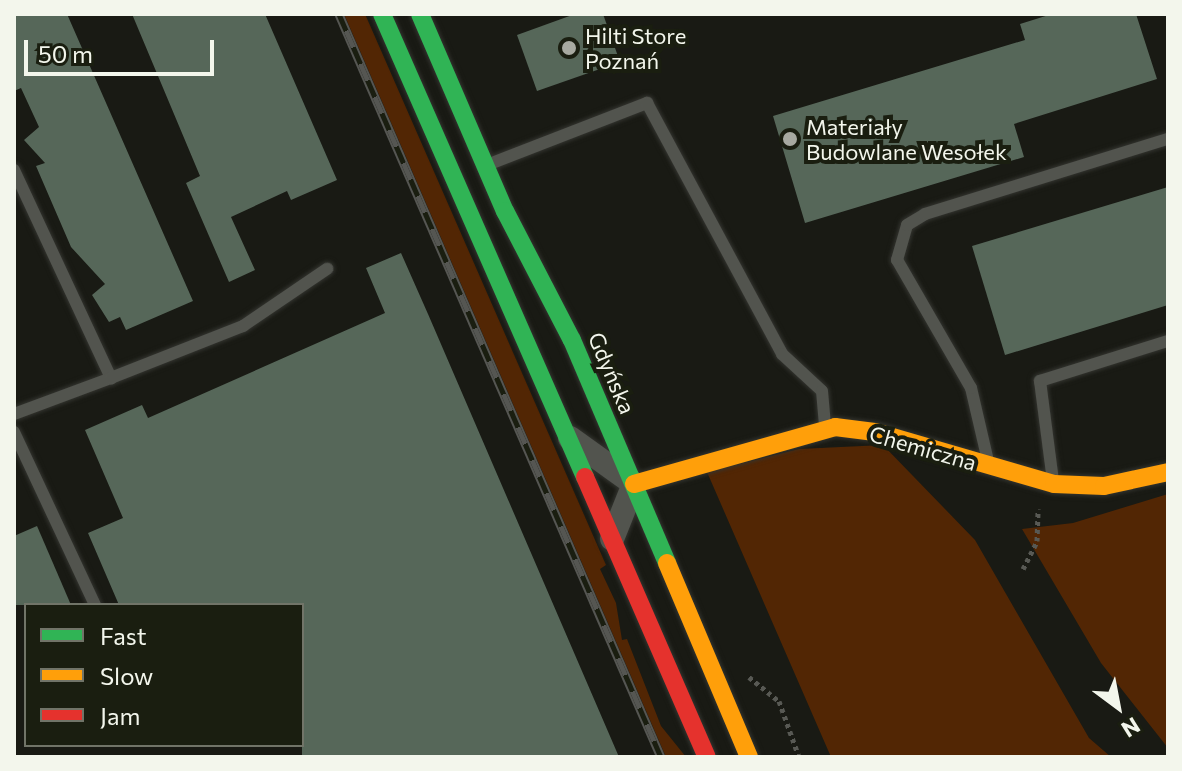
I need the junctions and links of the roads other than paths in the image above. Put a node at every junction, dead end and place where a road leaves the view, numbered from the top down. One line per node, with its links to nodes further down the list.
1 (382, 14): 12 (main road)
2 (420, 14): 4 (main road, Gdyńska)
3 (1168, 139): 13 (lane)
4 (485, 166): 10 (lane); 16 (main road, Gdyńska)
5 (14, 170): 8 (lane)
6 (327, 269): 8 (lane)
7 (1168, 341): 15 (lane)
8 (111, 378): 9 (lane)
9 (14, 414)
10 (825, 428): 13 (main road, Chemiczna); 16 (main road, Chemiczna)
11 (14, 432): 18 (lane)
12 (563, 433): 16 (street); 17 (main road)
13 (989, 468): 15 (main road, Chemiczna)
14 (1168, 472): 15 (main road, Chemiczna)
15 (1046, 483)
16 (634, 484): 17 (street); 20 (main road, Gdyńska)
17 (612, 539): 19 (main road)
18 (94, 603)
19 (707, 757)
20 (749, 757)

